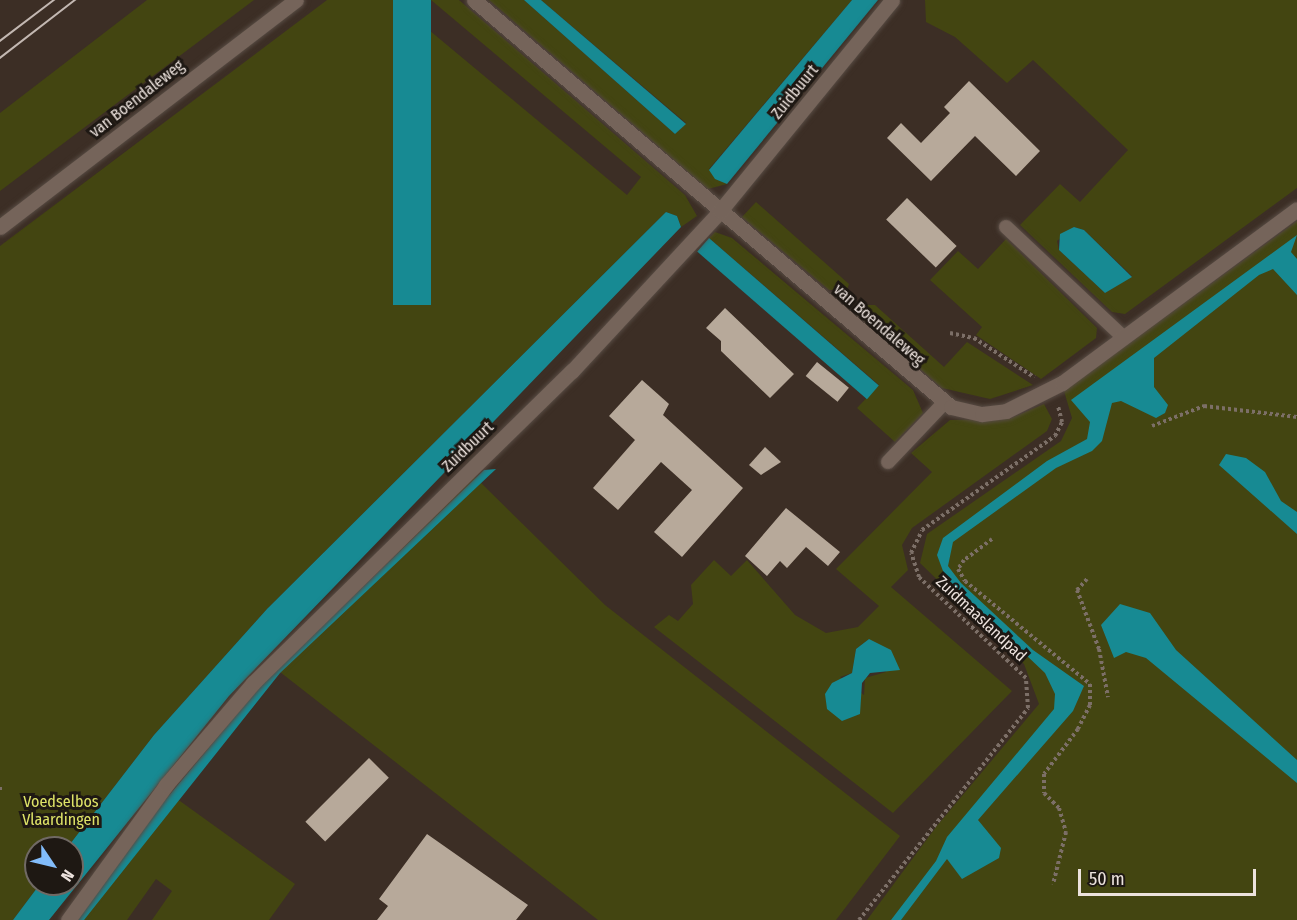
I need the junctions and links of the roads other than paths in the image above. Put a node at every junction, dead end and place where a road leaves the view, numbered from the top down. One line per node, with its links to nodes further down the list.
1 (296, 0): 6 (street, van Boendaleweg)
2 (474, 0): 5 (street, van Boendaleweg)
3 (892, 0): 5 (street, Zuidbuurt)
4 (1297, 209): 8 (street, van Boendaleweg)
5 (720, 211): 9 (street, van Boendaleweg); 11 (street, Zuidbuurt)
6 (0, 227)
7 (1006, 227): 8 (lane)
8 (1123, 337): 9 (street, van Boendaleweg)
9 (945, 402): 10 (lane)
10 (888, 462)
11 (68, 920)

